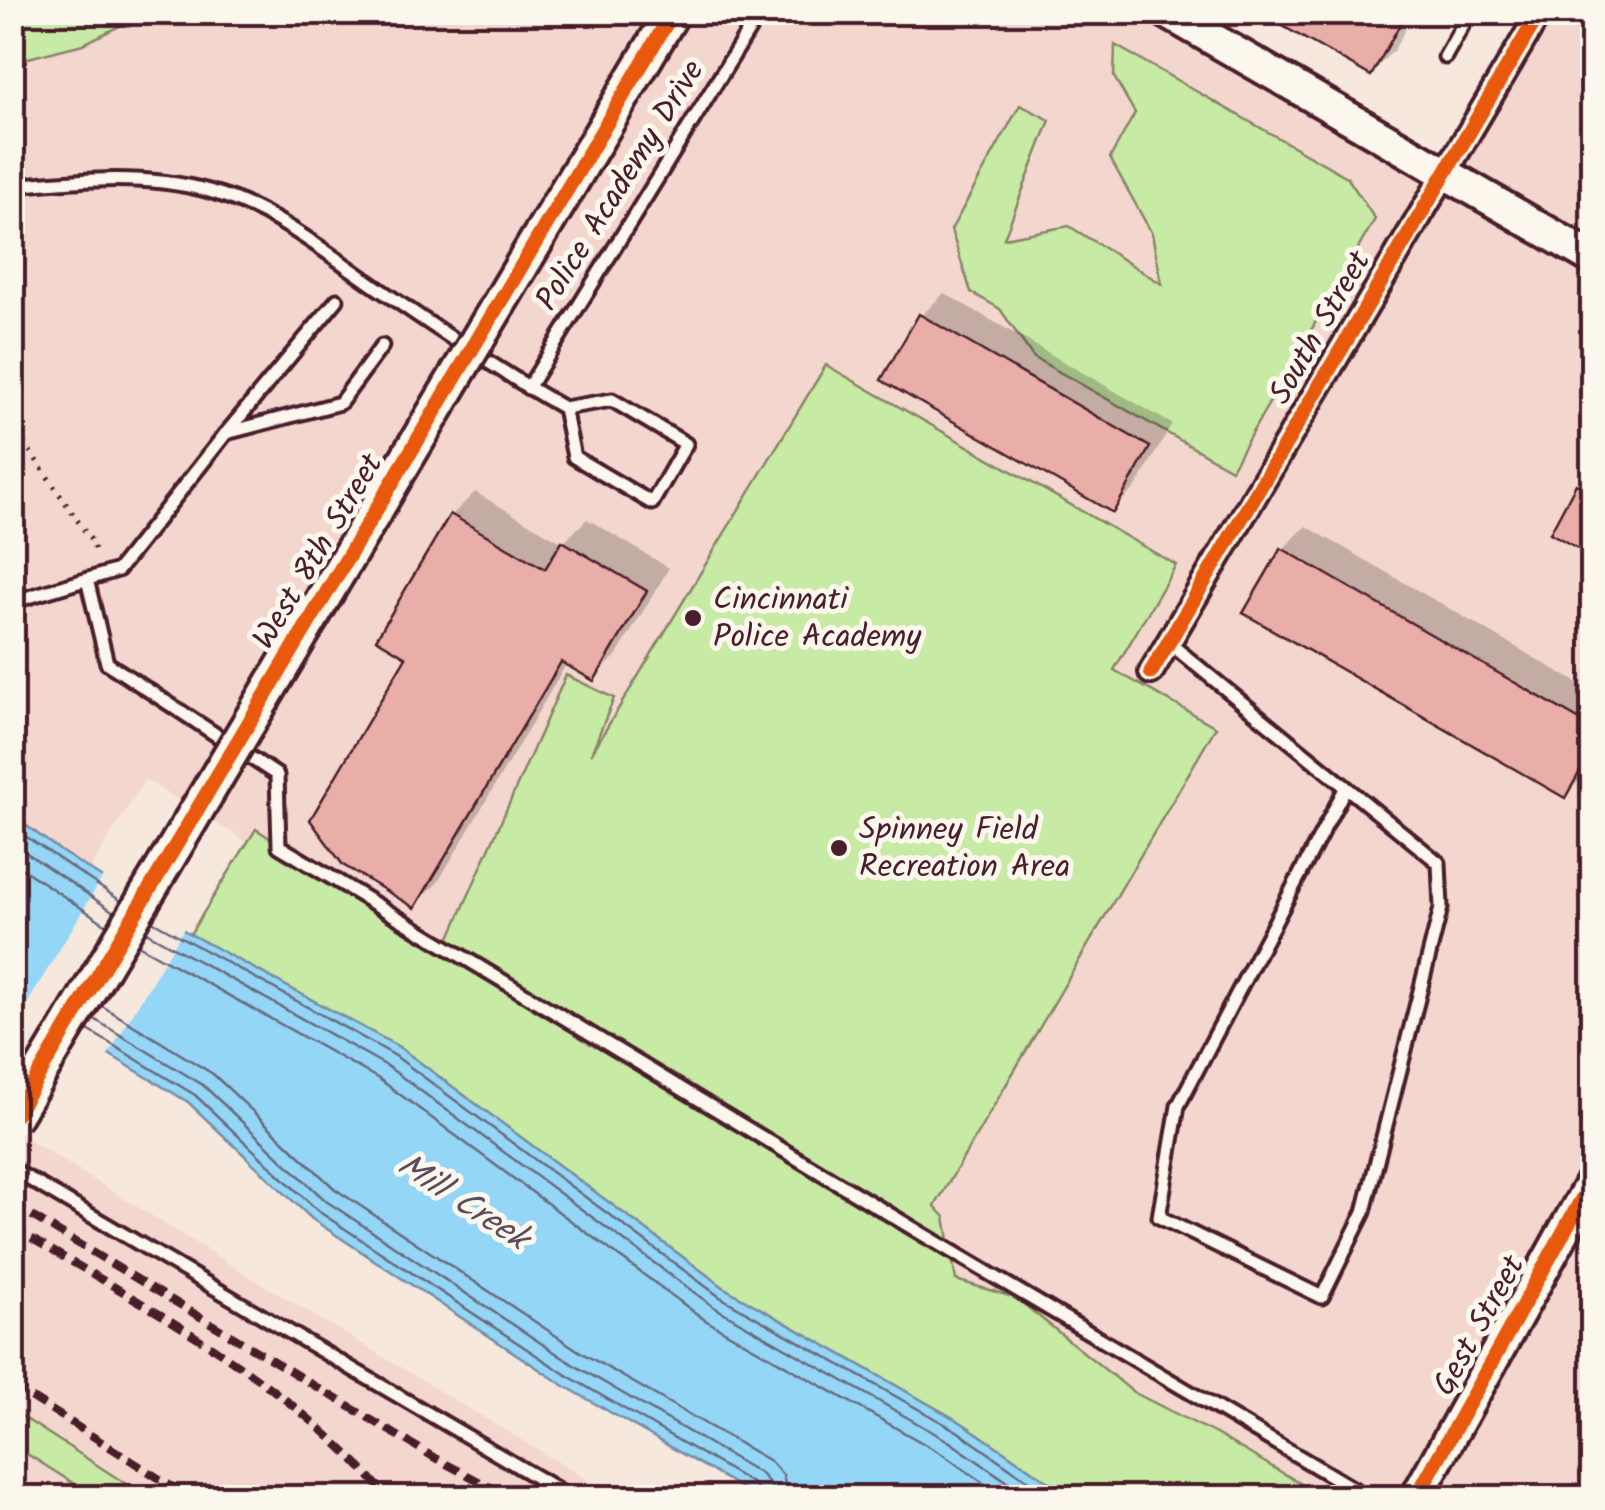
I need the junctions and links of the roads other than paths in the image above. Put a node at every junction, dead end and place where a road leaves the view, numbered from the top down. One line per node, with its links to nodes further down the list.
1 (673, 12): 20 (main road, West 8th Street, bridge)
2 (760, 12): 12 (lane, Police Academy Drive)
3 (1166, 12): 7 (street)
4 (1470, 12): 6 (lane)
5 (1540, 12): 7 (street, South Street)
6 (1444, 57)
7 (1445, 172): 9 (street); 17 (street, South Street)
8 (12, 186): 12 (lane)
9 (1592, 258)
10 (336, 300): 14 (lane)
11 (382, 346): 14 (lane)
12 (528, 388): 13 (lane)
13 (564, 408): 13 (lane)
14 (226, 433): 15 (lane)
15 (87, 578): 16 (lane); 24 (lane)
16 (12, 602)
17 (1168, 642): 18 (street, South Street); 19 (lane)
18 (1151, 672)
19 (1346, 787): 19 (lane)
20 (12, 1120)
21 (12, 1169): 23 (lane)
22 (1590, 1192): 25 (street, Gest Street)
23 (572, 1498)
24 (1369, 1498)
25 (1416, 1498)

